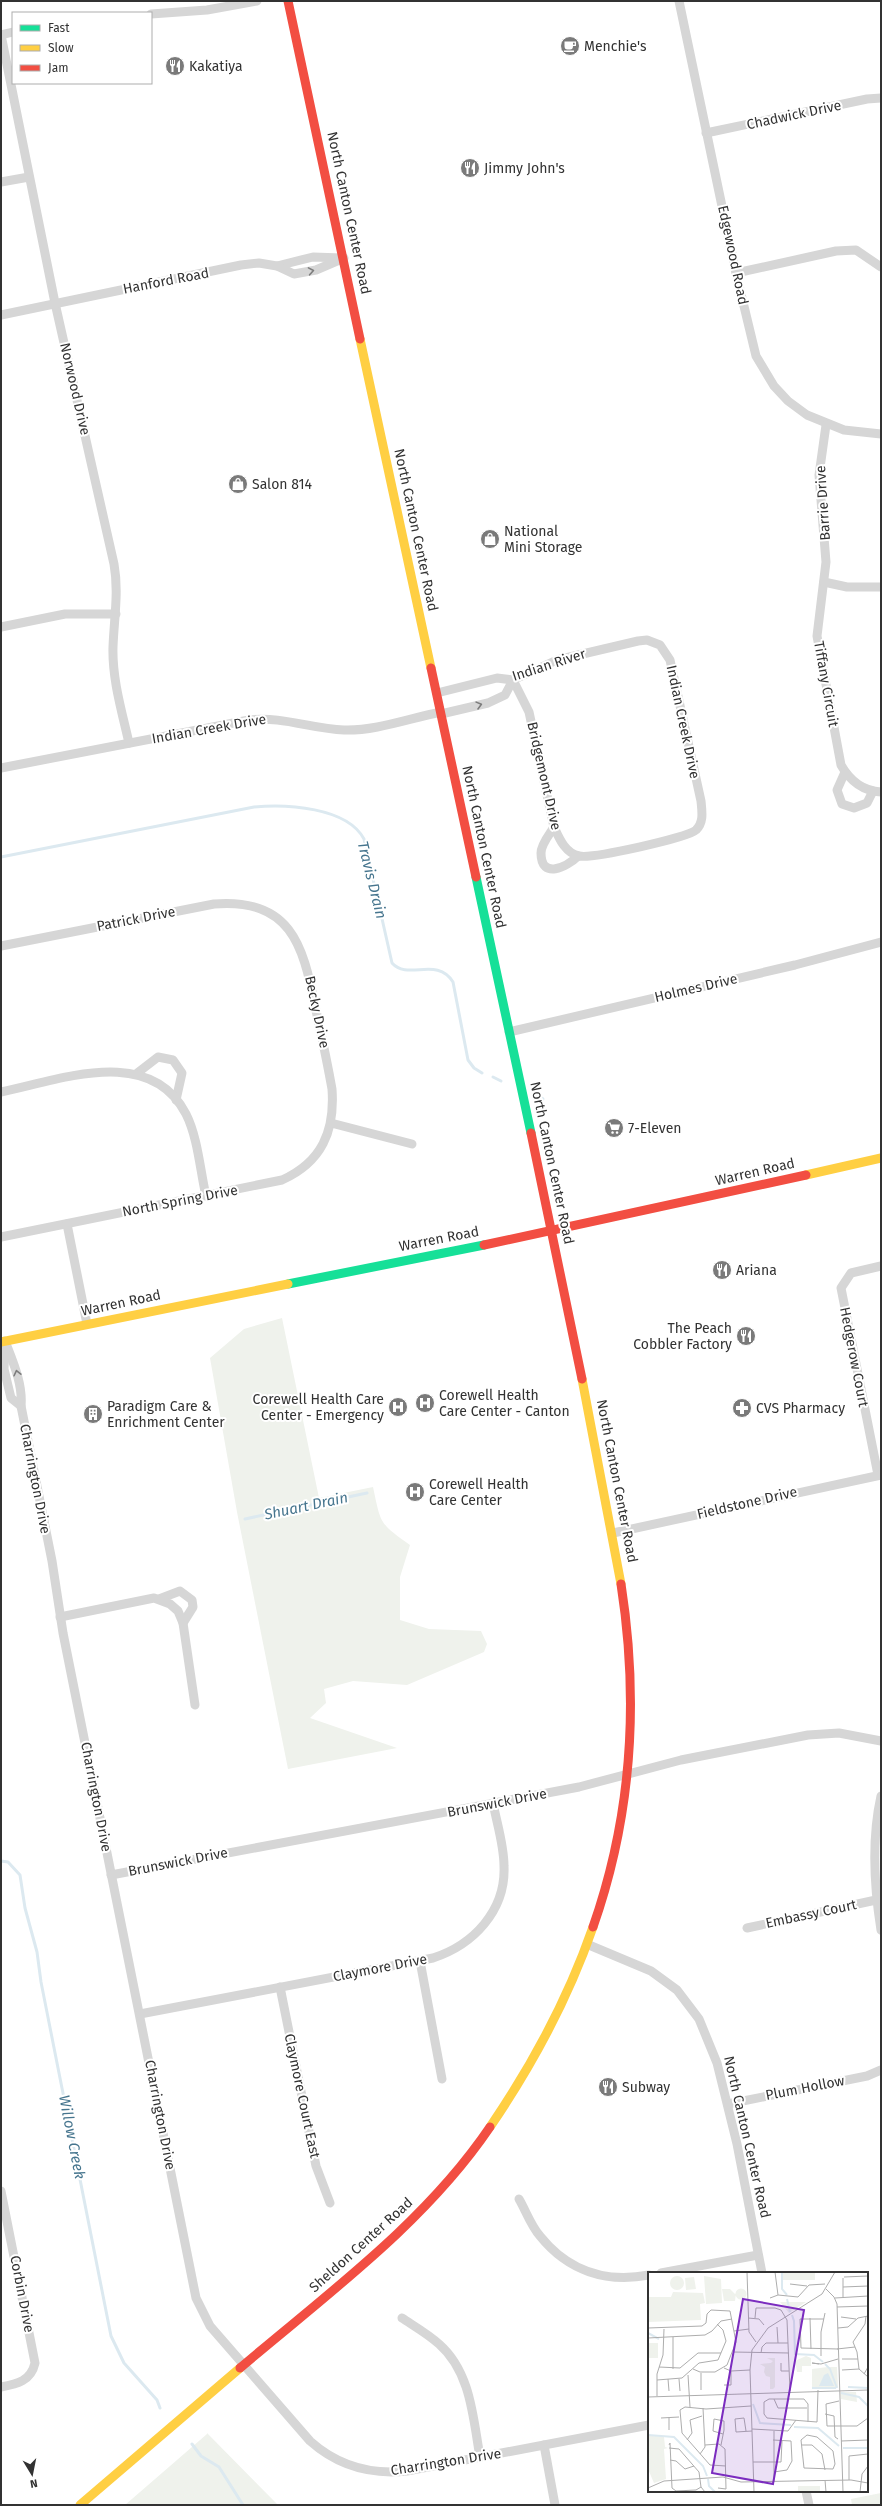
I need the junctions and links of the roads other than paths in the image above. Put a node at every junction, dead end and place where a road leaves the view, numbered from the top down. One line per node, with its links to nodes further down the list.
1 (257, 1): 4 (street)
2 (288, 1): 11 (main road, North Canton Center Road)
3 (679, 1): 8 (street, Edgewood Road)
4 (152, 14)
5 (12, 32): 6 (street)
6 (1, 35): 9 (street, Norwood Drive)
7 (881, 98): 8 (street, Chadwick Drive)
8 (706, 133): 14 (street, Edgewood Road)
9 (29, 176): 10 (street); 15 (street, Norwood Drive)
10 (1, 182)
11 (344, 258): 12 (street, Hanford Road); 12 (street, Hanford Road, one-way to 11); 25 (main road, North Canton Center Road)
12 (277, 266): 15 (street, Hanford Road)
13 (881, 267): 14 (street)
14 (736, 273): 17 (street, Edgewood Road)
15 (55, 303): 16 (street, Hanford Road); 21 (street, Norwood Drive)
16 (1, 315)
17 (826, 425): 18 (street, Edgewood Road); 19 (street, Barrie Drive)
18 (881, 434)
19 (824, 582): 20 (street); 29 (street, Tiffany Circuit)
20 (881, 587)
21 (116, 614): 22 (street); 27 (street, Norwood Drive)
22 (1, 627)
23 (638, 641): 24 (street, Indian River); 32 (street, Indian Creek Drive)
24 (513, 680): 25 (street, Indian River); 26 (street, Indian Creek Drive, one-way to 24); 31 (street, Bridgemont Drive)
25 (437, 693): 26 (main road, North Canton Center Road)
26 (441, 713): 27 (street, Indian Creek Drive); 36 (main road, North Canton Center Road)
27 (129, 743): 28 (street, Indian Creek Drive)
28 (1, 768)
29 (844, 772): 30 (street); 30 (street)
30 (877, 792)
31 (554, 827): 32 (street, Bridgemont Drive); 32 (street)
32 (578, 856)
33 (270, 914): 35 (street, Patrick Drive); 40 (street, Becky Drive)
34 (881, 942): 36 (street, Holmes Drive)
35 (1, 946)
36 (509, 1032): 45 (main road, North Canton Center Road)
37 (136, 1074): 38 (street); 39 (street); 39 (street)
38 (1, 1092)
39 (176, 1100): 43 (street)
40 (332, 1123): 41 (street); 43 (street, North Spring Drive)
41 (412, 1144)
42 (881, 1158): 45 (main road, Warren Road)
43 (206, 1196): 44 (street, North Spring Drive)
44 (67, 1224): 46 (street, North Spring Drive); 48 (street)
45 (552, 1231): 48 (main road, Warren Road); 51 (main road, North Canton Center Road)
46 (1, 1237)
47 (881, 1266): 50 (street, Hedgerow Court)
48 (87, 1324): 49 (main road, Warren Road)
49 (3, 1342): 53 (street, Charrington Drive)
50 (879, 1475): 51 (street, Fieldstone Drive)
51 (613, 1533): 57 (main road, North Canton Center Road)
52 (158, 1599): 53 (street); 54 (street); 54 (street)
53 (60, 1617): 61 (street, Charrington Drive)
54 (182, 1623): 55 (street)
55 (195, 1706)
56 (881, 1741): 57 (street, Brunswick Drive)
57 (628, 1774): 59 (street, Brunswick Drive); 65 (main road, North Canton Center Road)
58 (881, 1796): 60 (street)
59 (493, 1803): 61 (street, Brunswick Drive); 66 (street, Claymore Drive)
60 (878, 1842): 62 (street)
61 (111, 1875): 68 (street, Charrington Drive)
62 (876, 1900): 63 (street, Embassy Court); 64 (street)
63 (747, 1928)
64 (881, 1930)
65 (589, 1945): 71 (street, North Canton Center Road); 80 (main road, Sheldon Center Road)
66 (420, 1961): 67 (street, Claymore Drive); 70 (street)
67 (280, 1987): 68 (street, Claymore Drive); 74 (street, Claymore Court East)
68 (140, 2014): 80 (street, Charrington Drive)
69 (881, 2070): 71 (street, Plum Hollow)
70 (442, 2079)
71 (728, 2104): 75 (street, North Canton Center Road)
72 (1, 2190): 81 (street, Corbin Drive)
73 (519, 2199): 78 (street)
74 (330, 2203)
75 (758, 2255): 76 (street); 77 (street, North Canton Center Road)
76 (666, 2272)
77 (762, 2272)
78 (648, 2275)
79 (402, 2318): 84 (street)
80 (244, 2365): 84 (street, Charrington Drive); 86 (main road, Sheldon Center Road)
81 (1, 2387)
82 (648, 2425): 83 (street, Charrington Drive)
83 (544, 2445): 84 (street, Charrington Drive); 87 (street)
84 (480, 2457)
85 (806, 2492): 88 (street)
86 (80, 2505)
87 (555, 2505)
88 (809, 2505)

